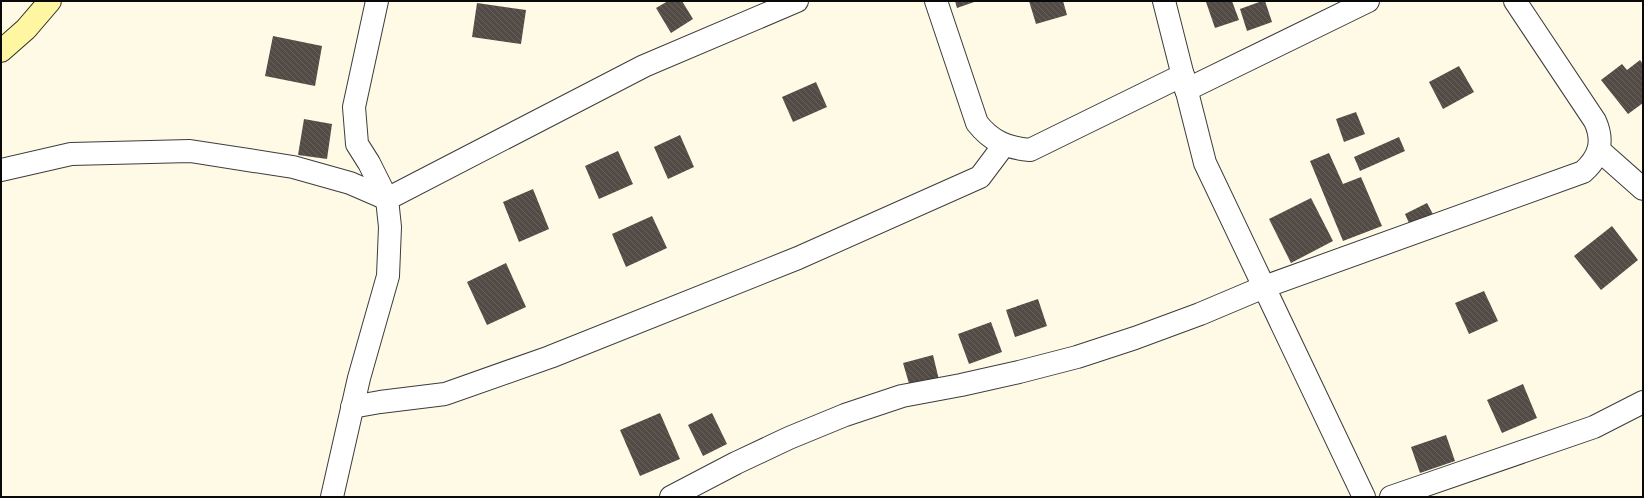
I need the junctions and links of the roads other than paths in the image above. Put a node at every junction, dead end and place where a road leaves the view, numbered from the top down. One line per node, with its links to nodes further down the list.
1 (50, 1): 8 (main road)
2 (377, 1): 14 (street)
3 (797, 1): 14 (street)
4 (936, 1): 10 (street)
5 (1164, 1): 9 (street)
6 (1368, 1): 9 (street)
7 (1516, 1): 11 (street)
8 (1, 51)
9 (1184, 82): 10 (street); 15 (street)
10 (1004, 145): 17 (street)
11 (1599, 150): 13 (street); 15 (street)
12 (1, 170): 14 (street)
13 (1643, 189)
14 (387, 199): 17 (street)
15 (1264, 287): 19 (street); 20 (street)
16 (1643, 402): 21 (street)
17 (352, 407): 18 (street)
18 (332, 497)
19 (671, 497)
20 (1364, 497)
21 (1391, 497)

